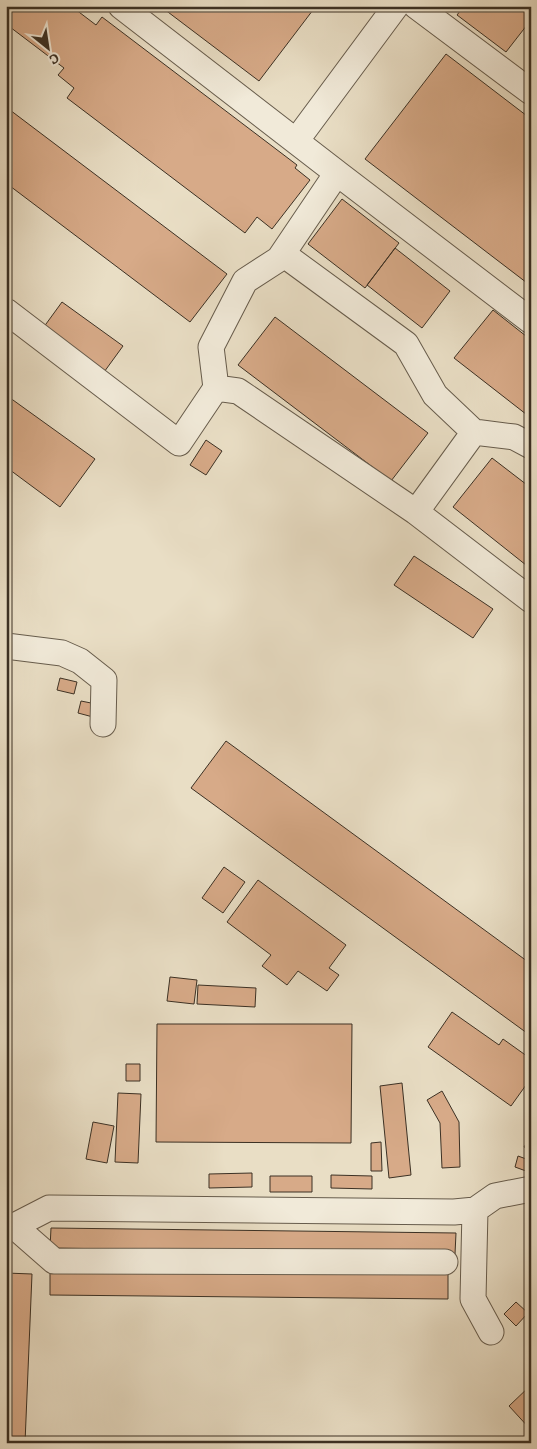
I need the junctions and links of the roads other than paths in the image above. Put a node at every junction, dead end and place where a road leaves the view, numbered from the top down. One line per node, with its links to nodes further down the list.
1 (121, 6): 5 (street)
2 (396, 6): 5 (street)
3 (416, 6): 4 (street)
4 (531, 92)
5 (296, 142): 6 (street)
6 (337, 173): 7 (street); 9 (street)
7 (283, 254): 10 (street); 11 (street)
8 (6, 311): 10 (street)
9 (531, 321)
10 (216, 388): 13 (street)
11 (474, 432): 12 (street); 13 (street)
12 (531, 446)
13 (416, 512): 14 (street)
14 (531, 600)
15 (6, 646): 16 (street)
16 (103, 724)
17 (531, 1189): 18 (street)
18 (474, 1210): 19 (street); 21 (street)
19 (10, 1227): 20 (street)
20 (446, 1262)
21 (491, 1332)

